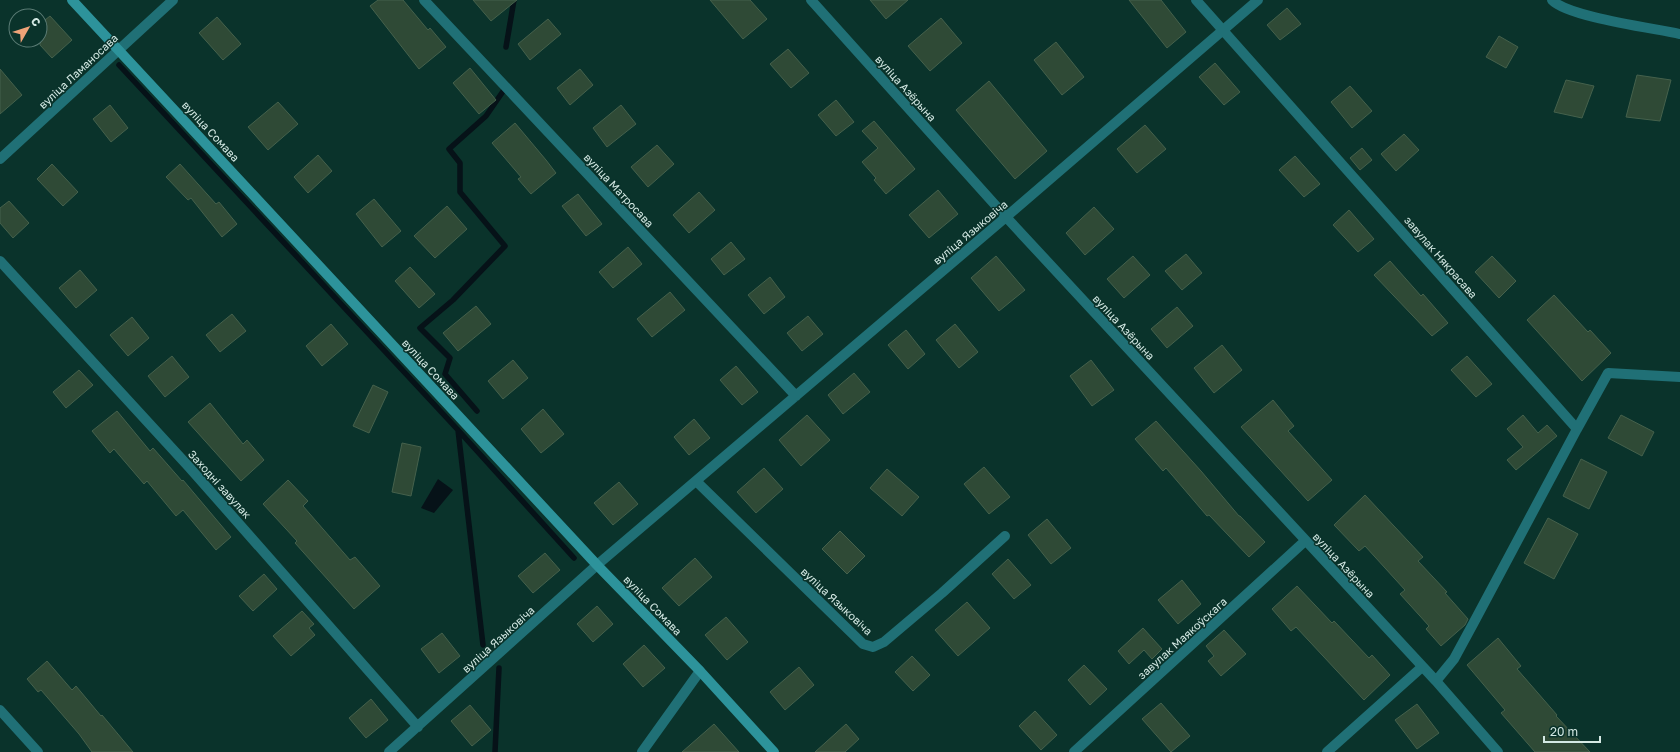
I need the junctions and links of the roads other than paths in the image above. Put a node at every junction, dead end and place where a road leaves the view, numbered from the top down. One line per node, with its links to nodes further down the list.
1 (72, 0): 10 (street, вуліца Сомава)
2 (173, 0): 10 (street, вуліца Ламаносава)
3 (424, 0): 15 (street, вуліца Матросава)
4 (811, 0): 12 (street, вуліца Азёрына)
5 (1196, 0): 8 (street, завулак Някрасава)
6 (1258, 0): 8 (street, вуліца Языковіча)
7 (1552, 0): 9 (street)
8 (1224, 31): 12 (street, вуліца Языковіча); 16 (street, завулак Някрасава)
9 (1680, 34)
10 (119, 50): 11 (street, вуліца Ламаносава); 20 (street, вуліца Сомава)
11 (0, 159)
12 (1006, 217): 15 (street, вуліца Языковіча); 19 (street, вуліца Азёрына)
13 (0, 261): 25 (street, Заходні завулак)
14 (1680, 377): 16 (street)
15 (796, 396): 17 (street, вуліца Языковіча)
16 (1577, 429): 23 (street)
17 (696, 481): 18 (street, вуліца Языковіча); 20 (street, вуліца Языковіча)
18 (1005, 536)
19 (1305, 541): 21 (street, вуліца Азёрына); 30 (street, завулак Маякоўскага)
20 (597, 565): 22 (street, вуліца Сомава); 25 (street, вуліца Языковіча)
21 (1422, 667): 23 (street, вуліца Азёрына); 31 (street)
22 (700, 671): 28 (street); 29 (street, вуліца Сомава)
23 (1436, 681): 32 (street, вуліца Азёрына)
24 (0, 710): 26 (street)
25 (418, 727): 27 (street, вуліца Языковіча)
26 (38, 752)
27 (389, 752)
28 (642, 752)
29 (774, 752)
30 (1074, 752)
31 (1327, 752)
32 (1498, 752)

